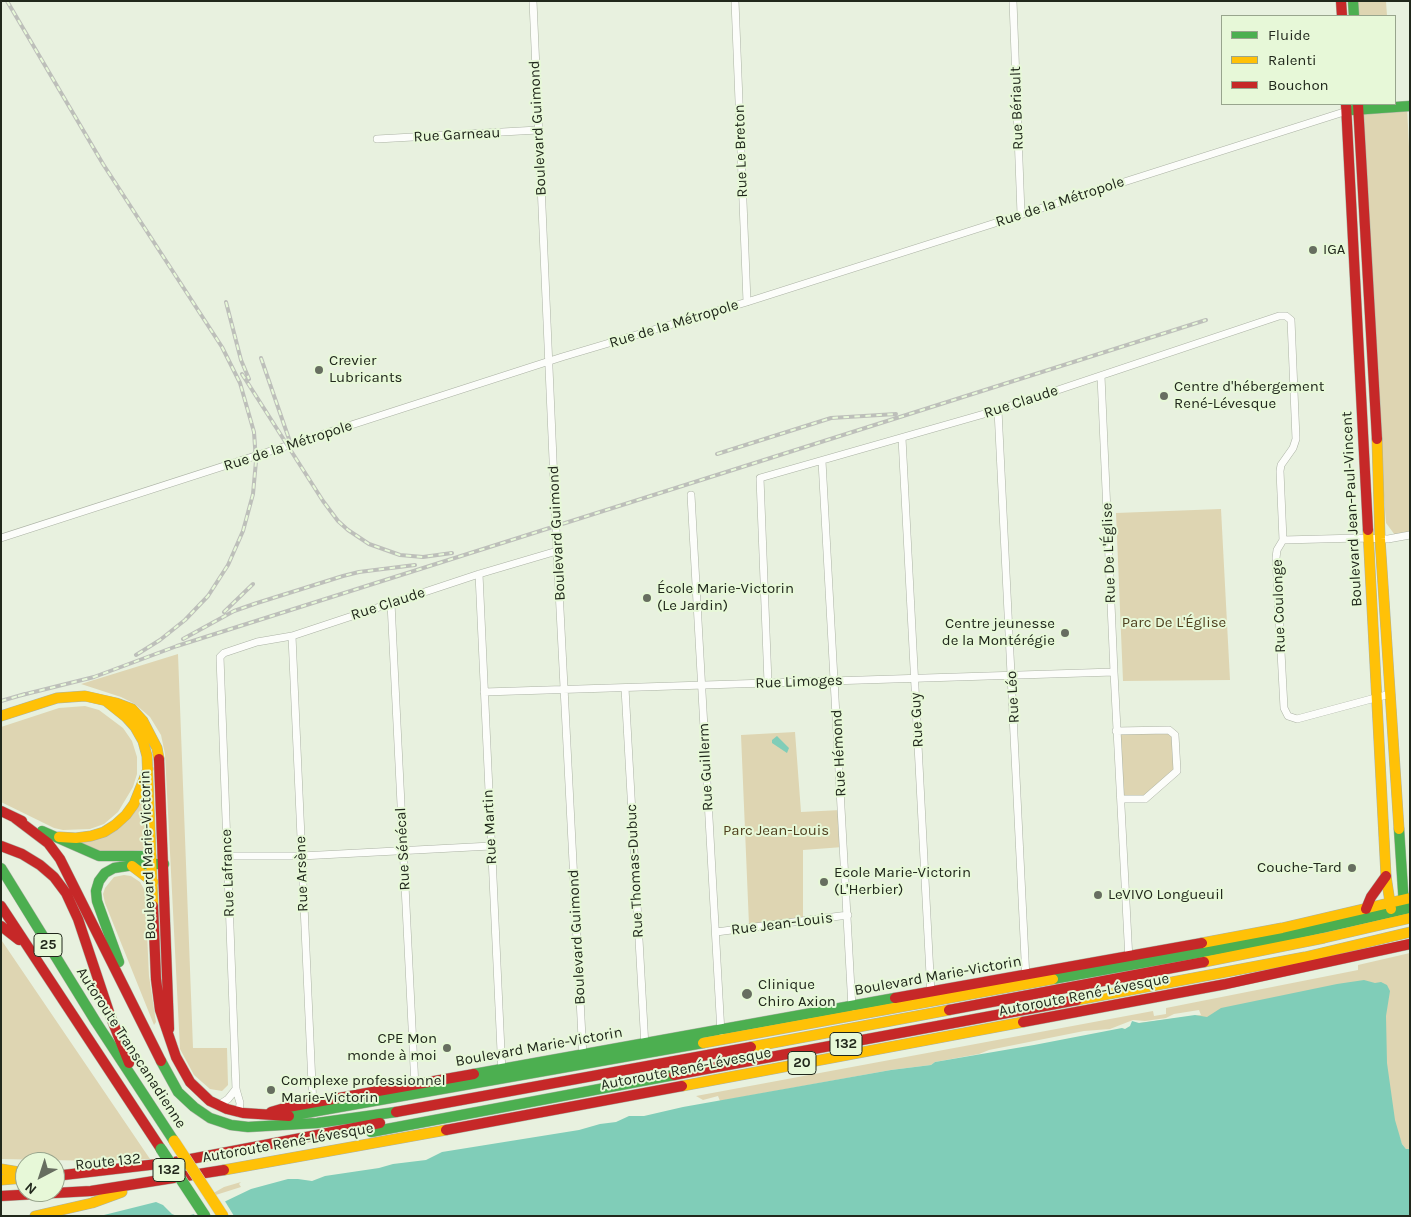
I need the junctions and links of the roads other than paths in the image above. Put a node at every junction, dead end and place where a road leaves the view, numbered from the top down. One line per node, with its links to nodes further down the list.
1 (533, 1): 10 (street, Boulevard Guimond)
2 (735, 1): 15 (street, Rue Le Breton)
3 (1013, 1): 12 (street, Rue Bériault)
4 (1341, 1): 6 (main road)
5 (1353, 1): 7 (main road)
6 (1342, 15)
7 (1354, 15)
8 (1410, 106): 9 (main road)
9 (1352, 107): 12 (street, Rue de la Métropole); 13 (main road, Boulevard Jean-Paul-Vincent); 14 (main road, Boulevard Jean-Paul-Vincent)
10 (538, 130): 11 (street, Rue Garneau); 17 (street, Boulevard Guimond)
11 (377, 139)
12 (1021, 214): 15 (street, Rue de la Métropole)
13 (1368, 279): 14 (main road); 25 (main road, Boulevard Jean-Paul-Vincent)
14 (1356, 282): 25 (main road, Boulevard Jean-Paul-Vincent)
15 (746, 302): 17 (street, Rue de la Métropole)
16 (1279, 316): 18 (street, Rue Claude); 26 (street, Rue Coulonge)
17 (550, 361): 24 (street, Rue de la Métropole); 27 (street, Boulevard Guimond)
18 (1102, 376): 19 (street, Rue Claude); 32 (street, Rue De L'Église)
19 (998, 410): 20 (street, Rue Claude); 33 (street, Rue Léo)
20 (902, 438): 21 (street, Rue Claude); 34 (street, Rue Guy)
21 (822, 461): 35 (street, Rue Hémond); 36 (street, Rue Claude)
22 (691, 495): 37 (street, Rue Guillerm)
23 (1410, 536): 25 (street)
24 (1, 538)
25 (1374, 538): 26 (street); 41 (main road, Boulevard Jean-Paul-Vincent); 42 (main road, Boulevard Jean-Paul-Vincent)
26 (1283, 540): 42 (street, Rue Coulonge)
27 (557, 551): 28 (street, Rue Claude); 39 (street, Boulevard Guimond)
28 (479, 574): 29 (street, Rue Claude); 40 (street, Rue Martin)
29 (391, 603): 30 (street, Rue Claude); 53 (street, Rue Sénécal)
30 (292, 636): 31 (street, Rue Claude); 55 (street, Rue Arsène)
31 (220, 657): 54 (street, Rue Lafrance)
32 (1114, 672): 33 (street, Rue Limoges); 45 (street, Rue De L'Église)
33 (1012, 676): 34 (street, Rue Limoges); 74 (street, Rue Léo)
34 (915, 679): 35 (street, Rue Limoges); 75 (street, Rue Guy)
35 (834, 681): 36 (street, Rue Limoges); 66 (street, Rue Hémond)
36 (768, 683): 37 (street, Rue Limoges)
37 (702, 685): 38 (street, Rue Limoges); 69 (street, Rue Guillerm)
38 (625, 688): 39 (street, Rue Limoges); 80 (street, Rue Thomas-Dubuc)
39 (564, 690): 40 (street, Rue Limoges); 81 (street, Boulevard Guimond)
40 (484, 692): 52 (street, Rue Martin)
41 (1390, 694): 42 (street, Rue Coulonge); 59 (main road, Boulevard Jean-Paul-Vincent)
42 (1376, 698): 60 (main road, Boulevard Jean-Paul-Vincent)
43 (106, 701): 44 (main road, Boulevard Marie-Victorin); 46 (main road, Boulevard Marie-Victorin); 56 (main road, Boulevard Marie-Victorin)
44 (1, 716)
45 (1116, 731): 47 (street, Rue De L'Église); 47 (street)
46 (148, 769): 50 (main road); 56 (main road, Boulevard Marie-Victorin)
47 (1121, 799): 73 (street, Rue De L'Église)
48 (1, 811): 49 (main road)
49 (15, 818): 50 (main road); 76 (main road)
50 (54, 837): 56 (main road)
51 (1, 846): 85 (main road)
52 (491, 846): 53 (street); 82 (street, Rue Martin)
53 (404, 850): 55 (street); 84 (street, Rue Sénécal)
54 (227, 856): 55 (street); 83 (street, Rue Lafrance)
55 (301, 856): 87 (street, Rue Arsène)
56 (158, 860): 57 (main road); 61 (main road, Boulevard Marie-Victorin); 78 (main road, Boulevard Marie-Victorin)
57 (132, 866): 61 (main road); 76 (main road)
58 (1, 868): 85 (main road, Autoroute Transcanadienne / 25)
59 (1405, 872): 63 (main road, Boulevard Jean-Paul-Vincent)
60 (1386, 876): 64 (main road, Boulevard Jean-Paul-Vincent); 65 (main road)
61 (153, 882): 78 (main road, Boulevard Marie-Victorin)
62 (1, 906): 72 (main road, Autoroute Transcanadienne / 25)
63 (1407, 907): 64 (main road, Boulevard Marie-Victorin); 76 (main road)
64 (1391, 908): 65 (main road, Boulevard Marie-Victorin); 73 (main road, Boulevard Marie-Victorin)
65 (1366, 909): 73 (main road, Boulevard Marie-Victorin)
66 (848, 915): 69 (street, Rue Jean-Louis); 77 (street, Rue Hémond)
67 (1410, 925): 92 (main road)
68 (1, 926): 72 (main road)
69 (716, 932): 79 (street, Rue Guillerm)
70 (1410, 932): 89 (main road, Autoroute René-Lévesque / 132)
71 (1410, 944): 98 (main road, Autoroute René-Lévesque / 20)
72 (29, 948): 101 (main road, Autoroute Transcanadienne / 25, bridge)
73 (1129, 961): 74 (main road, Boulevard Marie-Victorin)
74 (1026, 980): 75 (main road, Boulevard Marie-Victorin)
75 (932, 997): 77 (main road, Boulevard Marie-Victorin)
76 (131, 1001)
77 (852, 1011): 79 (main road, Boulevard Marie-Victorin)
78 (169, 1034): 86 (main road, Boulevard Marie-Victorin)
79 (722, 1035): 80 (main road, Boulevard Marie-Victorin)
80 (646, 1049): 81 (main road, Boulevard Marie-Victorin)
81 (584, 1060): 82 (main road, Boulevard Marie-Victorin)
82 (502, 1074): 84 (main road, Boulevard Marie-Victorin)
83 (236, 1089): 86 (street); 88 (street, Rue Lafrance)
84 (415, 1090): 87 (main road, Boulevard Marie-Victorin)
85 (144, 1095): 102 (main road, Autoroute Transcanadienne / 25, bridge)
86 (219, 1106): 88 (main road, Boulevard Marie-Victorin)
87 (313, 1108): 88 (main road, Boulevard Marie-Victorin)
88 (238, 1112)
89 (281, 1149): 95 (main road, Route 132 / 132)
90 (1, 1169): 91 (main road)
91 (15, 1171)
92 (65, 1175)
93 (15, 1179): 94 (main road)
94 (1, 1180)
95 (65, 1181)
96 (15, 1183): 97 (main road)
97 (1, 1184)
98 (143, 1184): 99 (main road, Route 132 / 132); 100 (main road)
99 (1, 1196)
100 (35, 1216)
101 (205, 1216)
102 (222, 1216)

